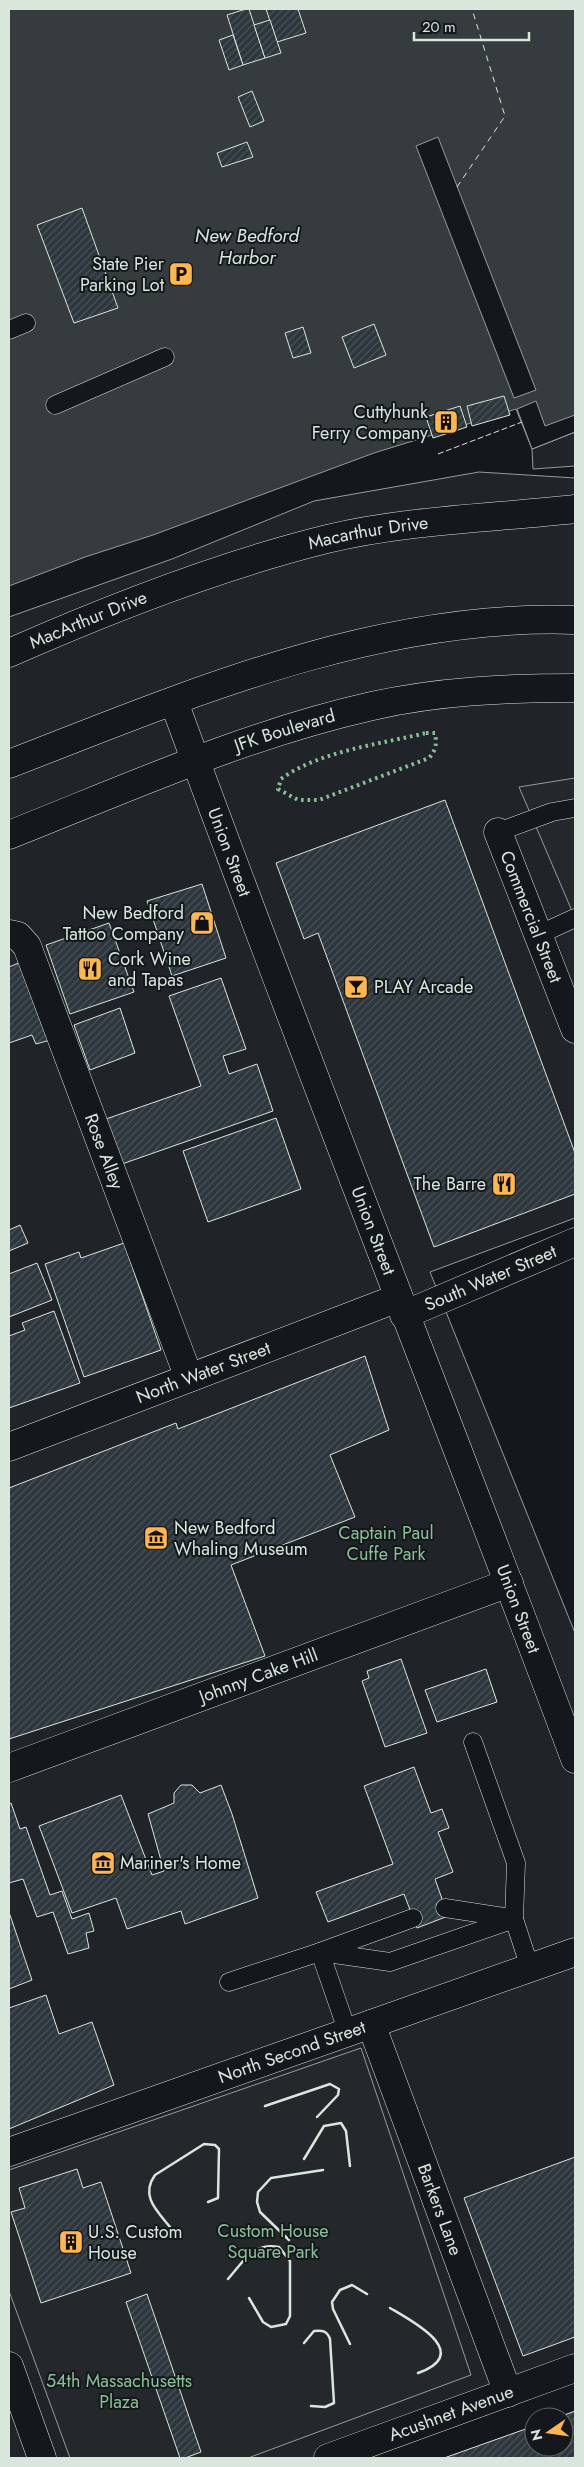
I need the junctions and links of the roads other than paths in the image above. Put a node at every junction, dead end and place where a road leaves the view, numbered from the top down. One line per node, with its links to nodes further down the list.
1 (26, 323): 2 (lane)
2 (9, 330)
3 (165, 357): 4 (lane)
4 (55, 405)
5 (575, 509): 6 (street, Macarthur Drive)
6 (169, 590): 8 (street, MacArthur Drive)
7 (575, 620): 10 (street)
8 (9, 653)
9 (575, 688): 11 (street, JFK Boulevard)
10 (174, 702): 11 (street, Union Street); 12 (street)
11 (196, 761): 15 (street, JFK Boulevard); 21 (street, Union Street)
12 (9, 764)
13 (575, 808): 14 (lane)
14 (498, 832): 18 (street, Commercial Street)
15 (9, 835)
16 (575, 918): 18 (lane)
17 (9, 934): 22 (street, Rose Alley)
18 (538, 935): 19 (street, Commercial Street)
19 (575, 1029)
20 (575, 1242): 21 (street, South Water Street)
21 (401, 1307): 22 (street, North Water Street); 24 (street, Union Street)
22 (189, 1378): 23 (street, North Water Street)
23 (9, 1447)
24 (509, 1583): 26 (street, Union Street); 27 (street, Johnny Cake Hill)
25 (473, 1742): 30 (lane)
26 (575, 1759)
27 (9, 1768)
28 (445, 1908): 30 (lane)
29 (413, 1918): 31 (lane)
30 (514, 1919): 31 (lane); 33 (lane)
31 (320, 1952): 34 (lane); 35 (lane)
32 (575, 1952): 33 (street, North Second Street)
33 (530, 1968): 35 (street, North Second Street)
34 (229, 1982)
35 (360, 2029): 36 (street, North Second Street); 39 (street, Barkers Lane)
36 (9, 2152)
37 (9, 2366): 40 (street)
38 (575, 2368): 39 (street, Acushnet Avenue)
39 (508, 2393): 41 (street, Acushnet Avenue)
40 (42, 2458)
41 (328, 2458)

